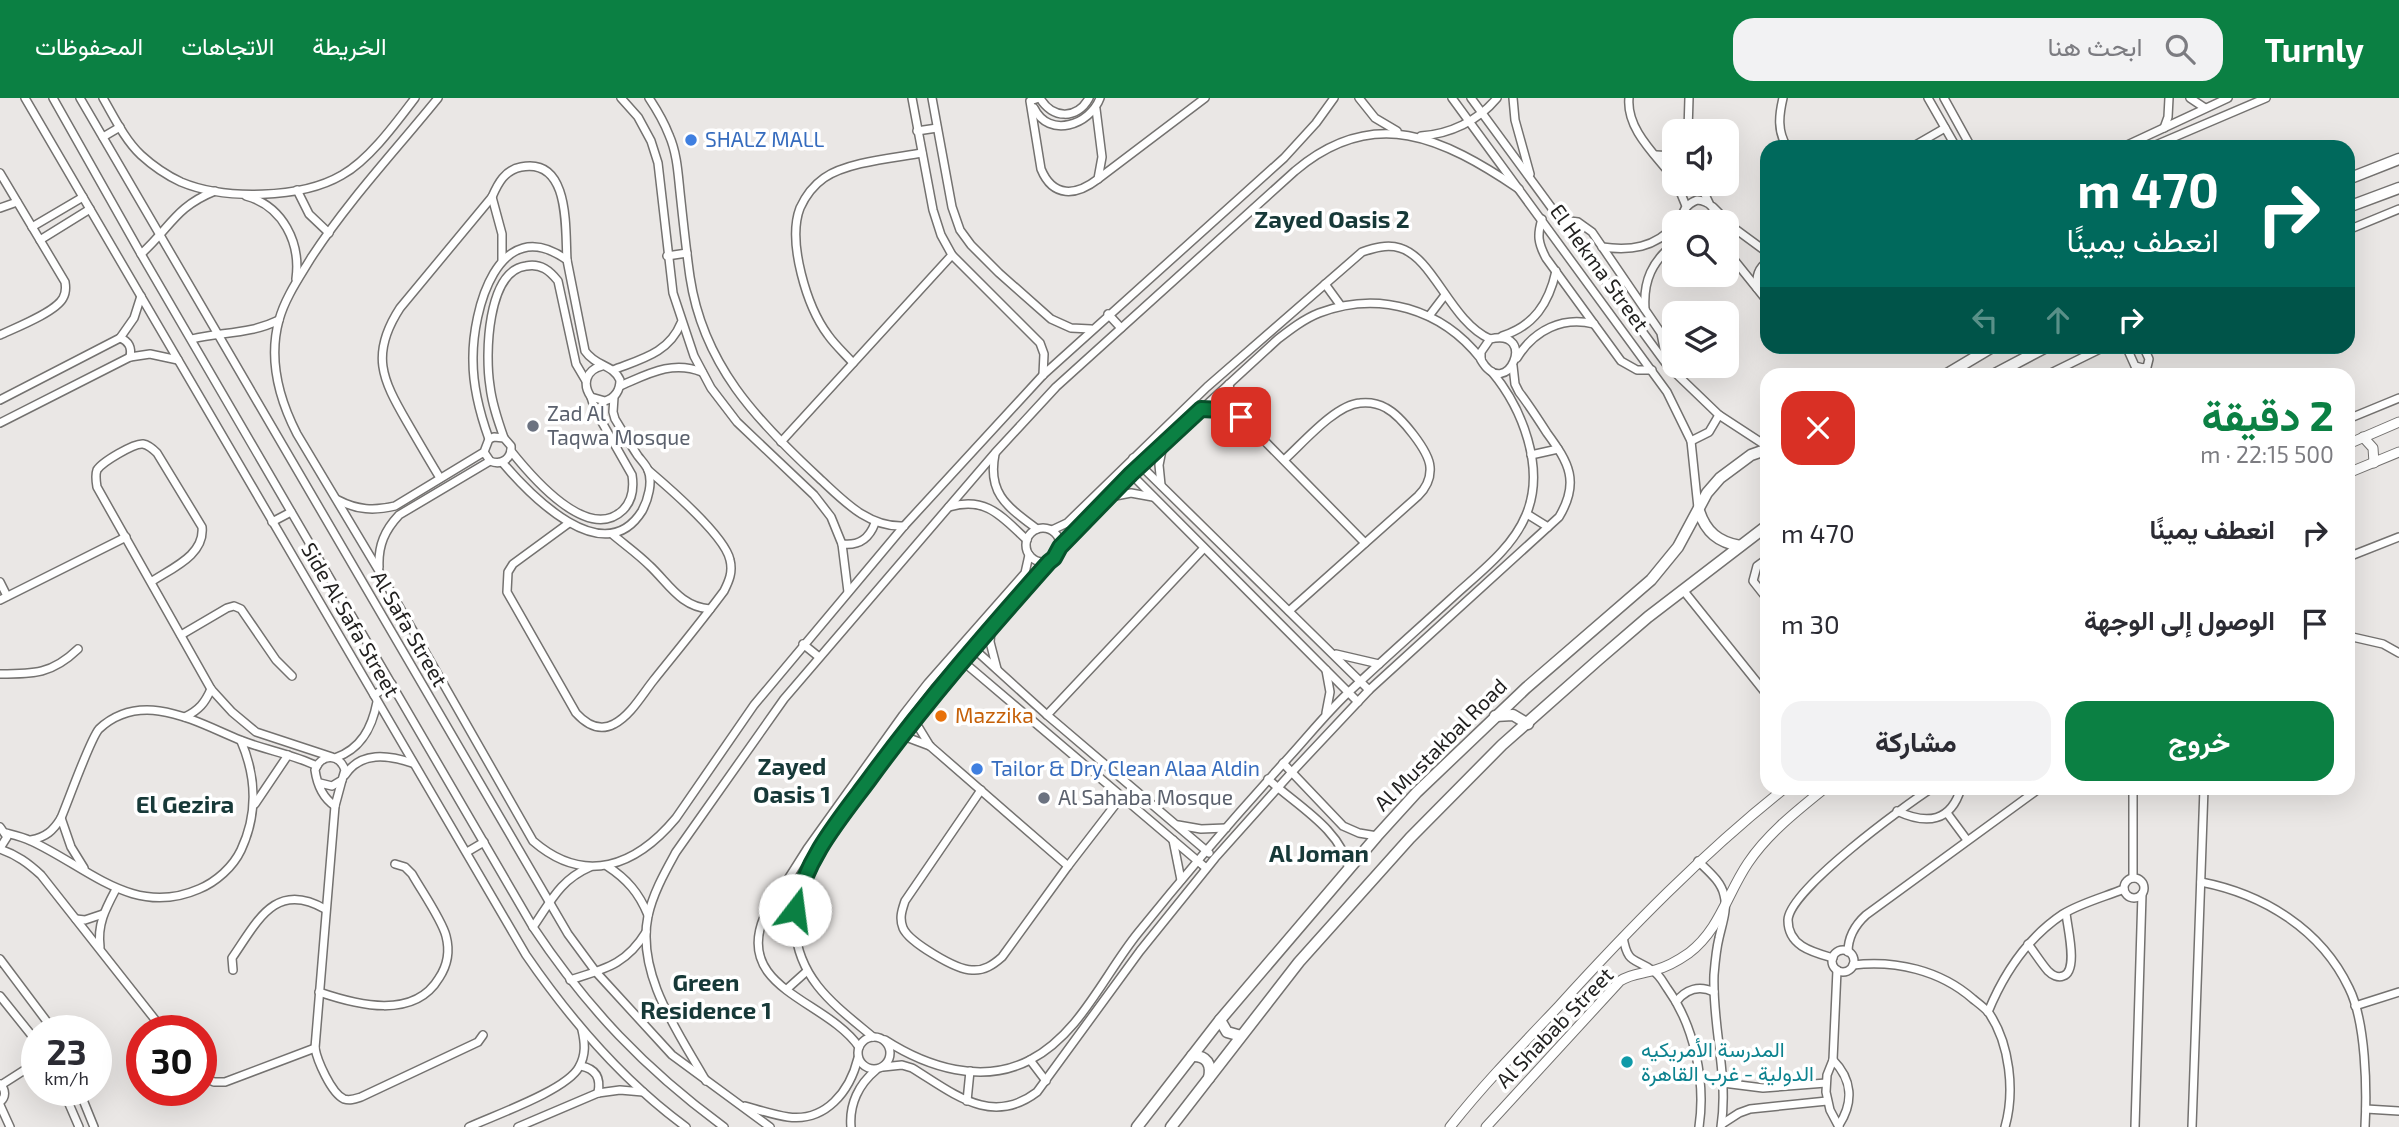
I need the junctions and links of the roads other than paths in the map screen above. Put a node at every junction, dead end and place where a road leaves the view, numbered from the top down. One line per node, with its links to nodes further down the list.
1 (25, 98): 68 (street, Side Al Safa Street)
2 (53, 98): 89 (street, Al Safa Street)
3 (80, 98): 43 (street, Al Safa Street)
4 (103, 98): 36 (street)
5 (415, 98): 63 (street)
6 (438, 98): 82 (street)
7 (621, 98): 91 (street)
8 (649, 98): 88 (street)
9 (912, 98): 40 (street)
10 (932, 98): 37 (street)
11 (1040, 98): 12 (street); 29 (street)
12 (1089, 98)
13 (1205, 98): 59 (street)
14 (1334, 98): 53 (street)
15 (1359, 98): 41 (street)
16 (1452, 98): 35 (street, El Hekma Street)
17 (1471, 98): 33 (street, El Hekma Street)
18 (1497, 98): 33 (street)
19 (1513, 98): 60 (street)
20 (1629, 98): 51 (street)
21 (1689, 98): 34 (street)
22 (1783, 98): 44 (street)
23 (1928, 98): 38 (street)
24 (1944, 98): 47 (street)
25 (2169, 98): 39 (street)
26 (2190, 98): 31 (street)
27 (2228, 98): 31 (street)
28 (2266, 98): 49 (street)
29 (1030, 99): 32 (street); 59 (street)
30 (1098, 99): 32 (street)
31 (2205, 108): 39 (street)
32 (1096, 109): 59 (street)
33 (1482, 113): 35 (street); 60 (street, El Hekma Street)
34 (1688, 119)
35 (1470, 121): 42 (street); 62 (street, El Hekma Street)
36 (120, 127): 43 (street); 64 (street)
37 (937, 128): 40 (street); 116 (street)
38 (1945, 128): 45 (street); 46 (street)
39 (2163, 128): 48 (street)
40 (917, 131): 50 (street)
41 (1404, 134): 42 (street); 56 (street)
42 (1416, 136): 62 (street)
43 (103, 137): 83 (street, Al Safa Street)
44 (1783, 140)
45 (1924, 140)
46 (1952, 140)
47 (1967, 140)
48 (2138, 140)
49 (2167, 140)
50 (922, 153): 92 (street); 133 (street)
51 (1656, 155): 52 (street); 55 (street)
52 (1662, 155)
53 (1283, 158): 56 (street); 110 (street)
54 (2399, 159): 57 (main road)
55 (1662, 163)
56 (1295, 171): 115 (street)
57 (2355, 175)
58 (1, 178): 70 (street)
59 (1098, 179)
60 (1532, 181): 79 (street, El Hekma Street)
61 (2399, 187): 71 (main road)
62 (1519, 189): 78 (street, El Hekma Street)
63 (297, 190): 65 (street); 82 (street)
64 (216, 191): 65 (street); 83 (street)
65 (238, 193): 100 (street)
66 (1681, 196): 75 (street)
67 (1706, 196): 72 (street)
68 (83, 197): 74 (street, Side Al Safa Street); 80 (street)
69 (492, 197): 93 (street); 94 (street); 190 (street)
70 (17, 202): 73 (street); 80 (street)
71 (2355, 204)
72 (1711, 205): 75 (street); 77 (street); 87 (street)
73 (0, 208)
74 (90, 209): 85 (street); 106 (street, Side Al Safa Street)
75 (1685, 209)
76 (2399, 209): 81 (street)
77 (1714, 210)
78 (1542, 219): 97 (street); 141 (street, El Hekma Street)
79 (1560, 220): 86 (street); 129 (street, El Hekma Street)
80 (32, 227): 85 (street)
81 (2355, 227)
82 (329, 233): 100 (street)
83 (161, 237): 89 (street); 117 (street, Al Safa Street)
84 (1662, 237): 86 (street)
85 (40, 240): 118 (street)
86 (1602, 247): 109 (street)
87 (1760, 247)
88 (687, 253): 91 (street); 167 (street)
89 (141, 254): 122 (street, Al Safa Street)
90 (1662, 255): 109 (street)
91 (667, 256): 113 (street)
92 (952, 256): 133 (street); 144 (street)
93 (502, 260): 94 (street); 102 (street)
94 (566, 260): 98 (street)
95 (1739, 266): 103 (street)
96 (1760, 269): 103 (street)
97 (1556, 271): 114 (street); 120 (street)
98 (569, 280): 99 (street); 134 (street)
99 (558, 281): 104 (street); 146 (street)
100 (296, 283): 112 (street)
101 (1325, 284): 107 (street); 108 (street); 149 (street)
102 (487, 285): 104 (street); 164 (street)
103 (1757, 289): 105 (street)
104 (499, 290): 163 (street)
105 (1760, 293)
106 (141, 295): 119 (street); 131 (street, Side Al Safa Street)
107 (1445, 295): 111 (street); 120 (street)
108 (1341, 306): 111 (street); 147 (street)
109 (1645, 310): 121 (street)
110 (1108, 314): 115 (street); 116 (street)
111 (1429, 316): 130 (street)
112 (279, 320): 117 (street); 161 (street)
113 (681, 322): 140 (street); 143 (street)
114 (1594, 324): 132 (street); 141 (street)
115 (1121, 328): 176 (street)
116 (1092, 329): 144 (street)
117 (218, 333): 122 (street); 168 (street, Al Safa Street)
118 (0, 335)
119 (120, 338): 128 (street); 154 (street)
120 (1494, 338): 130 (street); 132 (street)
121 (1662, 338)
122 (192, 339): 197 (street, Al Safa Street)
123 (1981, 354): 135 (main road)
124 (2033, 354): 136 (main road)
125 (2090, 354): 137 (street)
126 (2130, 354): 138 (street)
127 (2146, 354): 139 (street)
128 (130, 357): 131 (street); 160 (street)
129 (1662, 358)
130 (1481, 360): 142 (street)
131 (180, 361): 200 (street, Side Al Safa Street)
132 (1515, 362): 142 (street); 171 (street)
133 (853, 363): 167 (street)
134 (602, 366): 140 (street); 146 (street)
135 (1958, 368)
136 (2006, 368)
137 (2061, 368)
138 (2139, 368)
139 (2139, 368)
140 (613, 370): 148 (street)
141 (1652, 370): 165 (street, El Hekma Street)
142 (1492, 372): 177 (street)
143 (703, 373): 148 (street); 214 (street)
144 (1043, 375): 203 (street)
145 (1681, 378): 156 (street, El Hekma Street)
146 (586, 381): 151 (street)
147 (1229, 384): 150 (street); 158 (street)
148 (620, 386): 152 (street)
149 (1207, 387): 150 (street); 179 (street)
150 (1215, 396): 155 (street)
151 (591, 397): 152 (street); 184 (street)
152 (614, 397): 178 (street)
153 (2399, 398): 157 (street)
154 (0, 400)
155 (1201, 409): 158 (street); 170 (street)
156 (1719, 415): 165 (street); 169 (street, El Hekma Street)
157 (2355, 416)
158 (1241, 417): 180 (street)
159 (2399, 422): 162 (street)
160 (0, 423)
161 (298, 434): 168 (street); 194 (street)
162 (2363, 437): 166 (street); 183 (street)
163 (504, 438): 164 (street); 172 (street)
164 (489, 439): 174 (street)
165 (1691, 441): 196 (street, El Hekma Street)
166 (2355, 441)
167 (781, 442): 202 (street)
168 (281, 443): 308 (street, Al Safa Street)
169 (1760, 443)
170 (1163, 445): 185 (street); 191 (street)
171 (1558, 449): 177 (street); 204 (street)
172 (511, 451): 182 (street); 199 (street)
173 (1760, 451): 196 (main road, Al Mustakbal Road)
174 (484, 452): 181 (street); 190 (street)
175 (2399, 452): 183 (street)
176 (995, 453): 195 (street); 205 (street)
177 (1531, 455): 198 (street)
178 (640, 458): 184 (street); 187 (street)
179 (1133, 458): 185 (street); 186 (street)
180 (1284, 460): 213 (street); 213 (street)
181 (490, 461): 182 (street); 222 (street)
182 (502, 462): 201 (street)
183 (2374, 463): 188 (street)
184 (628, 465): 199 (street)
185 (1141, 466): 189 (street); 191 (street)
186 (1123, 467): 189 (street); 206 (street)
187 (648, 470): 209 (street); 231 (street)
188 (2355, 470)
189 (1131, 474): 192 (street); 193 (street)
190 (440, 478): 194 (street)
191 (1161, 486): 223 (street)
192 (1153, 496): 193 (street); 217 (street)
193 (1110, 497): 216 (street)
194 (336, 499): 222 (street)
195 (949, 507): 212 (street); 243 (street)
196 (1699, 511): 215 (main road); 260 (main road, Al Mustakbal Road)
197 (291, 512): 200 (street); 251 (street, Al Safa Street)
198 (1527, 514): 204 (street); 245 (street)
199 (598, 520): 208 (street)
200 (272, 522): 256 (street, Side Al Safa Street)
201 (569, 523): 208 (street); 231 (street)
202 (875, 523): 203 (street); 214 (street)
203 (904, 526): 229 (street)
204 (1548, 527): 254 (street)
205 (1037, 529): 206 (street); 212 (street)
206 (1052, 530): 216 (street)
207 (1760, 531): 215 (main road, Al Mustakbal Road)
208 (598, 534): 209 (street)
209 (612, 534): 231 (street)
210 (126, 537): 225 (street); 225 (street); 230 (street)
211 (2399, 537): 218 (street)
212 (1027, 540): 219 (street)
213 (1365, 543): 232 (street)
214 (842, 544): 229 (street)
215 (1740, 546): 227 (main road, Al Mustakbal Road)
216 (1060, 547): 220 (street)
217 (1204, 548): 226 (street); 259 (street)
218 (2355, 554)
219 (1030, 555): 220 (street); 236 (street)
220 (1049, 562): 233 (street)
221 (1760, 564): 228 (street)
222 (379, 571): 304 (street)
223 (1255, 578): 226 (street); 232 (street)
224 (0, 582): 230 (street)
225 (151, 582): 234 (street)
226 (1245, 588): 246 (street)
227 (1683, 590): 252 (street); 264 (main road, Al Mustakbal Road)
228 (1760, 590)
229 (848, 592): 237 (street)
230 (4, 598)
231 (710, 610)
232 (1289, 611): 240 (street)
233 (991, 629): 238 (street); 247 (street)
234 (181, 635): 249 (street); 253 (street)
235 (2355, 636): 241 (street)
236 (966, 641): 238 (street); 242 (street)
237 (803, 644): 243 (street); 314 (street)
238 (974, 648): 244 (street); 247 (street)
239 (78, 649): 248 (street)
240 (1332, 653): 245 (street); 250 (street)
241 (2399, 653)
242 (955, 654): 244 (street); 258 (street)
243 (819, 657): 333 (street)
244 (963, 661): 263 (street); 274 (street)
245 (1379, 664): 250 (street)
246 (1324, 666): 255 (street); 261 (street)
247 (997, 669): 259 (street)
248 (0, 674)
249 (292, 676)
250 (1361, 681): 254 (street); 255 (street)
251 (391, 684): 256 (street); 305 (street, Al Safa Street)
252 (1760, 686)
253 (211, 689): 262 (street); 272 (street)
254 (1369, 690): 257 (street)
255 (1349, 692): 257 (street); 261 (street)
256 (376, 698): 268 (street); 275 (street, Side Al Safa Street)
257 (1358, 702): 278 (street)
258 (903, 715): 263 (street); 265 (street)
259 (1047, 715): 270 (street)
260 (1495, 716): 264 (main road); 300 (main road, Al Mustakbal Road)
261 (1325, 717): 276 (street)
262 (185, 718): 267 (street); 296 (street)
263 (912, 721): 266 (street); 269 (street)
264 (1528, 724): 364 (main road, Al Mustakbal Road)
265 (892, 730): 266 (street); 327 (street)
266 (901, 736): 269 (street); 330 (street)
267 (241, 741): 271 (street); 293 (street)
268 (358, 745): 272 (street); 273 (street)
269 (930, 746): 283 (street)
270 (1088, 750): 274 (street); 297 (street)
271 (288, 755): 277 (street); 293 (street)
272 (333, 757): 277 (street); 279 (street)
273 (365, 758): 275 (street); 279 (street)
274 (1079, 760): 291 (street)
275 (412, 763): 309 (street, Side Al Safa Street)
276 (1283, 763): 278 (street); 280 (street)
277 (317, 766): 281 (street)
278 (1292, 772): 282 (street); 300 (street)
279 (343, 778): 281 (street); 292 (street)
280 (1268, 779): 282 (street); 298 (street)
281 (320, 783): 292 (street)
282 (1278, 788): 310 (street); 318 (street)
283 (981, 790): 315 (street); 315 (street)
284 (1777, 795): 312 (street, Al Shabab Street)
285 (1817, 795): 328 (street, Al Shabab Street)
286 (1921, 795): 294 (street)
287 (1959, 795): 295 (street)
288 (2030, 795): 302 (street)
289 (2133, 795): 320 (street)
290 (2204, 795): 322 (street)
291 (1122, 796): 301 (street); 315 (street)
292 (335, 806): 329 (street)
293 (253, 808): 323 (street)
294 (1897, 811): 295 (street); 341 (street)
295 (1947, 813): 302 (street)
296 (61, 818): 303 (street); 319 (street)
297 (1177, 825): 298 (street); 307 (street)
298 (1226, 828): 307 (street)
299 (3, 830): 303 (street); 306 (street)
300 (1377, 836): 318 (main road, Al Mustakbal Road)
301 (1173, 840): 311 (street); 321 (street)
302 (1966, 840): 340 (street)
303 (30, 841): 319 (street)
304 (533, 841): 308 (street); 316 (street)
305 (484, 842): 309 (street); 335 (street, Al Safa Street)
306 (0, 849): 334 (street)
307 (1206, 850): 310 (street); 311 (street)
308 (517, 851): 326 (street, Al Safa Street)
309 (467, 852): 362 (street, Side Al Safa Street)
310 (1215, 858): 317 (street)
311 (1197, 860): 317 (street); 321 (street)
312 (1698, 861): 328 (street); 337 (street, Al Shabab Street)
313 (395, 864): 351 (street)
314 (607, 866): 316 (street); 333 (street)
315 (1068, 866)
316 (591, 867): 326 (street)
317 (1206, 868): 379 (street)
318 (1349, 869): 360 (main road, Al Mustakbal Road)
319 (87, 872): 323 (street)
320 (2133, 878): 324 (street); 325 (street)
321 (1181, 880): 371 (street)
322 (2201, 882): 356 (street); 414 (street)
323 (117, 889): 332 (street)
324 (2124, 889): 325 (street); 331 (street)
325 (2142, 894): 413 (street)
326 (549, 904): 335 (street); 348 (street, Al Safa Street)
327 (774, 904): 330 (street); 350 (street)
328 (1726, 908): 347 (street, Al Shabab Street); 352 (street)
329 (325, 909): 344 (street); 351 (street)
330 (795, 910): 346 (street)
331 (2066, 913): 338 (street); 338 (street)
332 (103, 914): 334 (street); 339 (street)
333 (648, 915): 336 (street)
334 (76, 919): 339 (street)
335 (533, 927): 349 (street, Al Safa Street)
336 (646, 931): 348 (street); 378 (street)
337 (1623, 937): 347 (street); 409 (street, Al Shabab Street)
338 (2028, 944): 357 (street)
339 (100, 950): 359 (street)
340 (1848, 952): 341 (street); 343 (street)
341 (1833, 958): 345 (street)
342 (0, 959): 358 (street)
343 (1853, 965): 345 (street); 357 (street)
344 (233, 970)
345 (1837, 970): 372 (street)
346 (807, 971): 350 (street); 365 (street)
347 (1654, 971): 355 (street); 410 (street, Al Shabab Street)
348 (596, 972): 349 (street); 378 (street, Al Safa Street)
349 (570, 980): 404 (street, Al Safa Street)
350 (787, 989): 367 (street)
351 (319, 992): 368 (street)
352 (1714, 992): 355 (street); 381 (street)
353 (2399, 992): 356 (street)
354 (0, 996): 361 (street)
355 (1676, 1002): 411 (street)
356 (2355, 1006): 394 (street)
357 (1988, 1012): 412 (street)
358 (42, 1015)
359 (151, 1015)
360 (1220, 1020): 364 (main road); 369 (main road, Al Mustakbal Road)
361 (21, 1022)
362 (582, 1030): 373 (street); 385 (street, Side Al Safa Street)
363 (483, 1035): 368 (street)
364 (1241, 1036): 377 (main road, Al Mustakbal Road)
365 (873, 1037): 366 (street); 367 (street)
366 (885, 1040): 374 (street); 375 (street)
367 (859, 1047): 370 (street)
368 (315, 1048): 380 (street)
369 (1192, 1056): 377 (main road); 407 (main road, Al Mustakbal Road)
370 (858, 1058): 374 (street); 390 (street)
371 (1030, 1060): 375 (street); 379 (street)
372 (1833, 1060): 382 (street); 397 (street)
373 (580, 1066): 386 (street); 401 (street)
374 (880, 1068): 387 (street); 406 (street)
375 (970, 1071): 387 (street)
376 (21, 1072): 383 (street)
377 (1209, 1078): 408 (main road, Al Mustakbal Road)
378 (706, 1081): 390 (street, Al Safa Street)
379 (1046, 1081): 387 (street)
380 (217, 1082)
381 (1723, 1083): 384 (street); 396 (street)
382 (1826, 1083): 384 (street); 388 (street)
383 (1, 1085): 389 (street)
384 (1775, 1087): 391 (street)
385 (643, 1092): 386 (street); 403 (street, Side Al Safa Street)
386 (598, 1093): 402 (street)
387 (967, 1101)
388 (1827, 1101): 391 (street); 397 (street)
389 (0, 1103): 398 (street)
390 (739, 1105): 405 (street, Al Safa Street)
391 (1777, 1105): 396 (street)
392 (70, 1106): 399 (street)
393 (85, 1106): 400 (street)
394 (2366, 1109): 395 (street); 415 (street)
395 (2399, 1111)
396 (1721, 1125)
397 (1839, 1126)
398 (10, 1127)
399 (79, 1127)
400 (94, 1127)
401 (469, 1127)
402 (518, 1127)
403 (686, 1127)
404 (724, 1127)
405 (770, 1127)
406 (851, 1127)
407 (1137, 1127)
408 (1171, 1127)
409 (1450, 1127)
410 (1486, 1127)
411 (1699, 1127)
412 (2005, 1127)
413 (2135, 1127)
414 (2192, 1127)
415 (2365, 1127)

